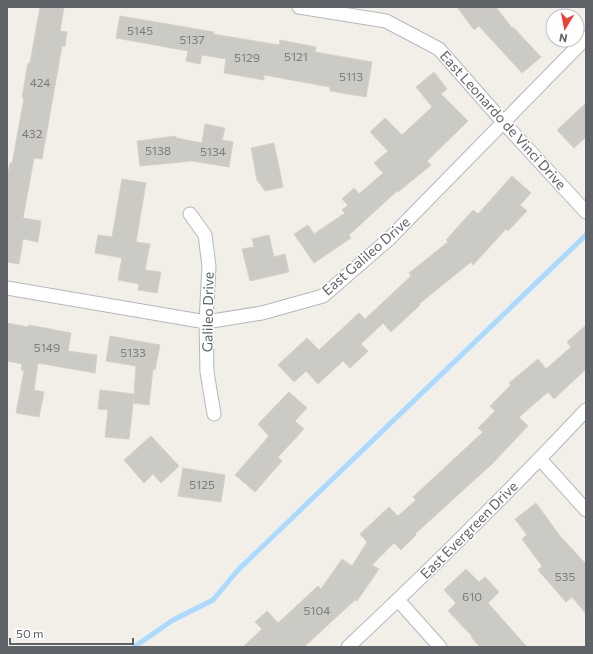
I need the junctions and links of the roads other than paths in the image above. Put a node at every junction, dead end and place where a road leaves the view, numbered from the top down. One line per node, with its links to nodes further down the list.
1 (299, 7): 3 (street, East Leonardo de Vinci Drive)
2 (586, 38): 3 (street, East Galileo Drive)
3 (504, 123): 4 (street, East Leonardo de Vinci Drive); 7 (street, East Galileo Drive)
4 (586, 212)
5 (190, 214): 7 (street, Galileo Drive)
6 (7, 288): 7 (street, East Galileo Drive)
7 (206, 322): 9 (street, Galileo Drive)
8 (586, 410): 10 (street, East Evergreen Drive)
9 (214, 414)
10 (540, 459): 11 (street); 12 (street, East Evergreen Drive)
11 (586, 510)
12 (398, 600): 13 (street, East Evergreen Drive); 14 (street)
13 (348, 647)
14 (440, 647)

